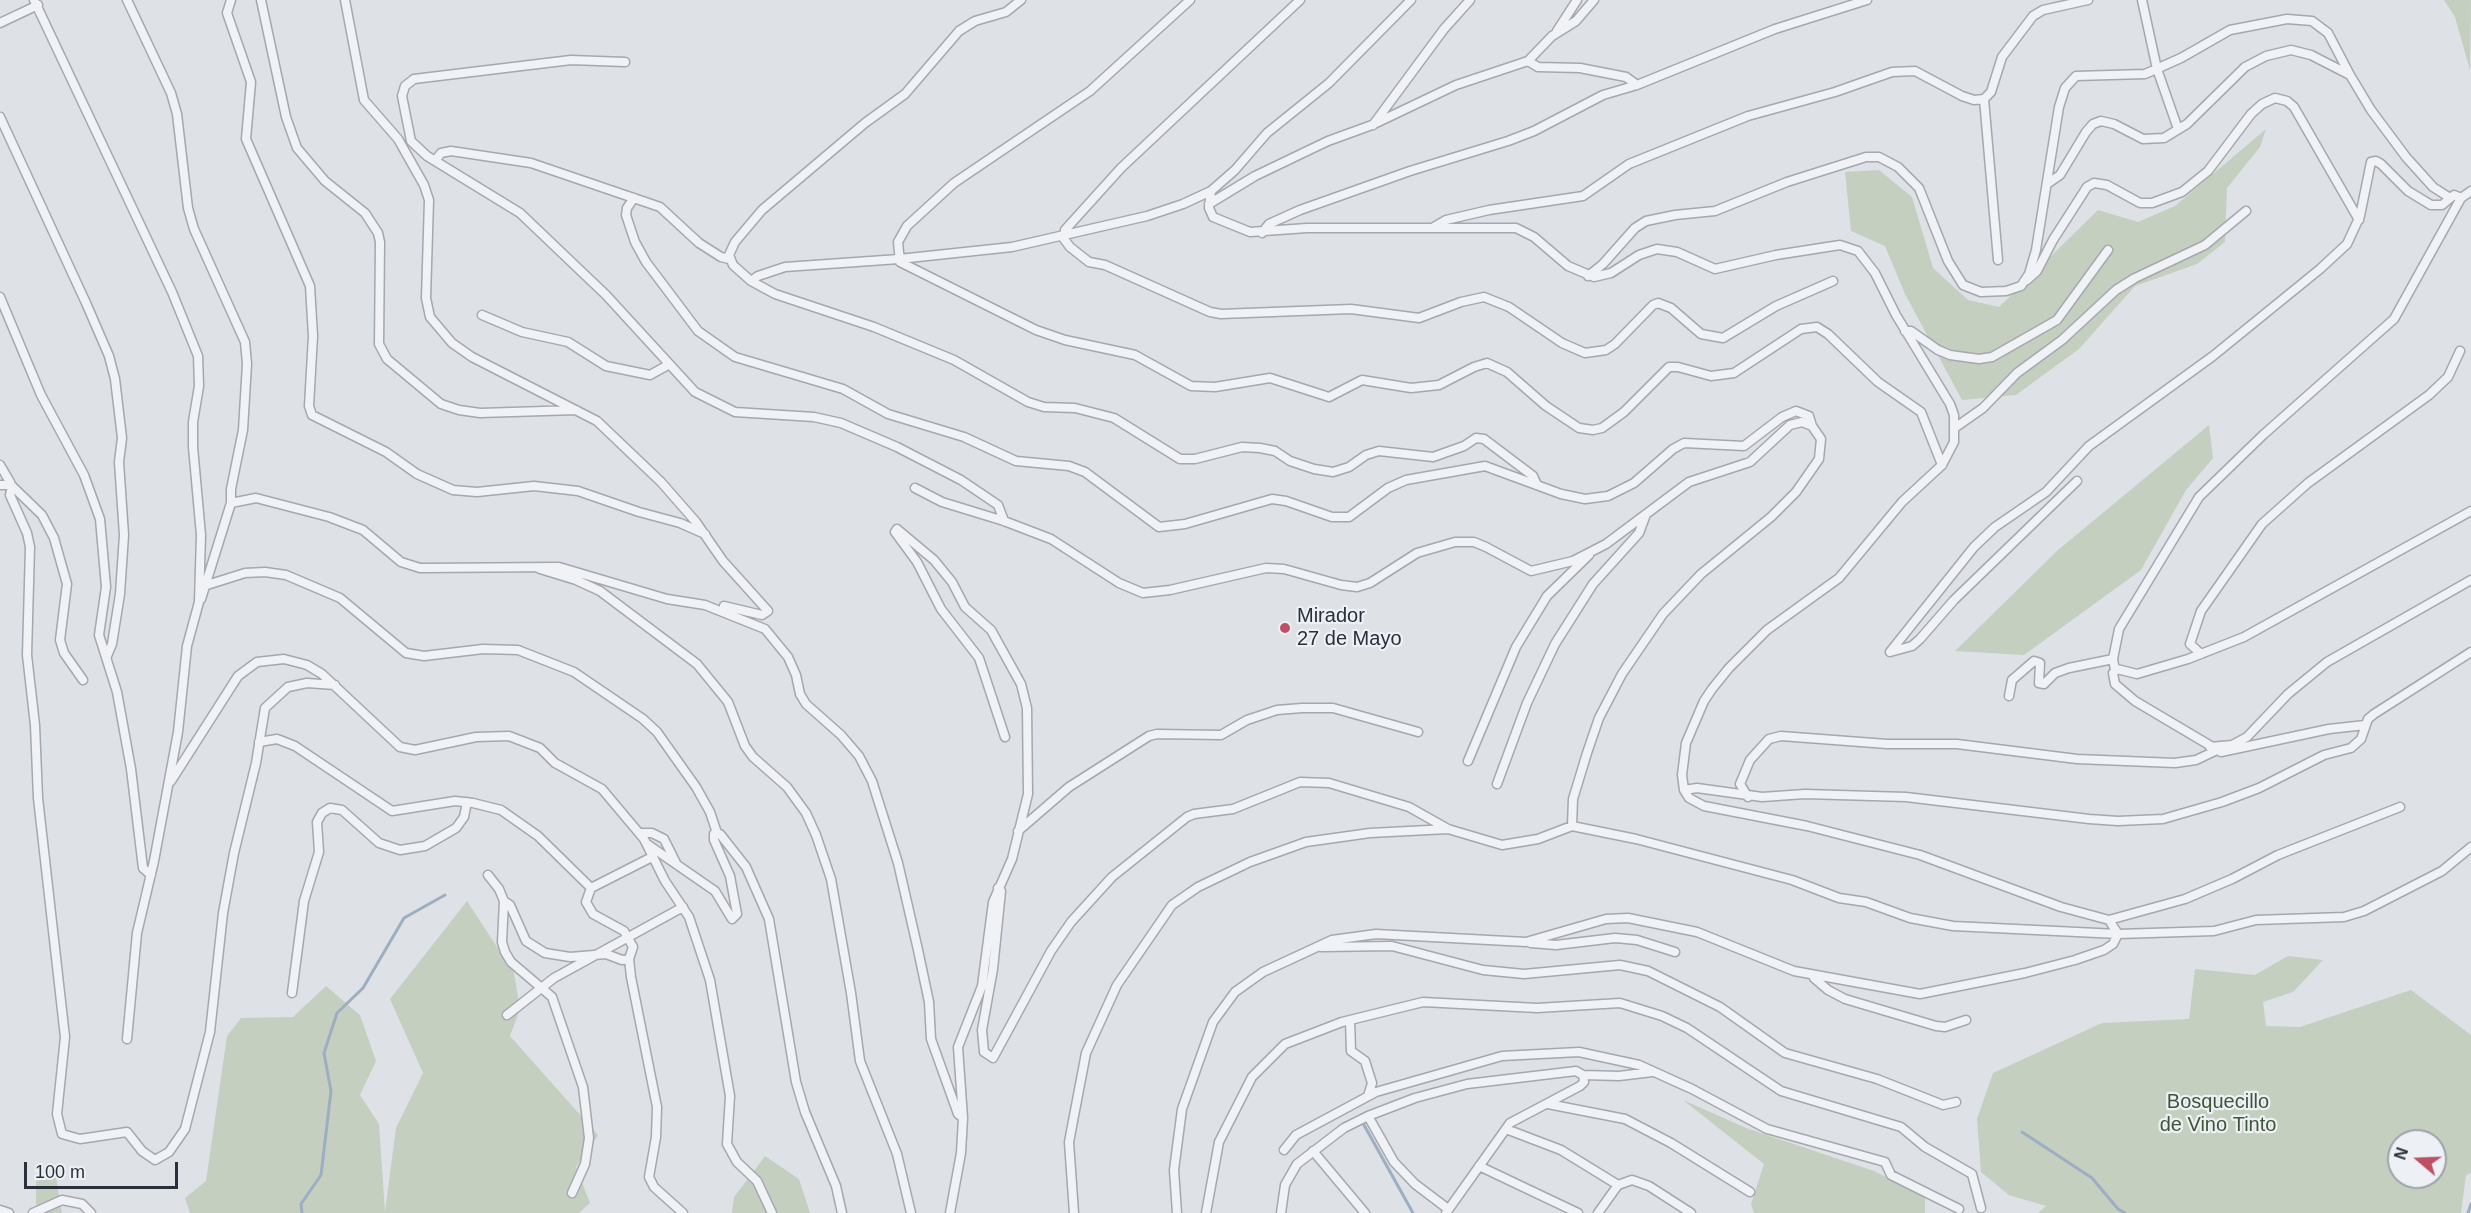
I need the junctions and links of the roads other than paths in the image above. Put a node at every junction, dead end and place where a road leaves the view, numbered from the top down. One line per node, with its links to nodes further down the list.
1 (127, 0): 62 (street)
2 (231, 0): 66 (street)
3 (261, 0): 53 (street)
4 (345, 0): 53 (street)
5 (1021, 0): 41 (street)
6 (1190, 0): 42 (street)
7 (1300, 0): 39 (street)
8 (1411, 0): 29 (street)
9 (1470, 0): 25 (street)
10 (1577, 0): 17 (street)
11 (1594, 0): 17 (street)
12 (1867, 0): 22 (street)
13 (2088, 0): 23 (street)
14 (2142, 0): 20 (street)
15 (36, 3): 16 (street); 71 (street)
16 (0, 23)
17 (1557, 31): 18 (street)
18 (1528, 61): 22 (street); 25 (street)
19 (625, 63): 27 (street)
20 (2157, 69): 21 (street); 26 (street); 28 (street)
21 (2350, 75): 26 (street); 32 (street)
22 (1637, 85): 38 (street)
23 (1984, 99): 37 (street); 43 (street)
24 (0, 117): 75 (street)
25 (1372, 125): 34 (street)
26 (2178, 129): 28 (street)
27 (435, 161): 31 (street); 52 (street)
28 (2047, 184): 47 (street)
29 (1211, 191): 34 (street); 39 (street)
30 (2471, 191): 33 (street)
31 (634, 198): 41 (street); 60 (street)
32 (2450, 198): 33 (street); 36 (street)
33 (2462, 198): 76 (street)
34 (1209, 204): 38 (street)
35 (2246, 211): 55 (street)
36 (2359, 220): 47 (street); 58 (street)
37 (1434, 228): 38 (street); 44 (street)
38 (1262, 233)
39 (1064, 236): 42 (street); 46 (street)
40 (2108, 250): 50 (street)
41 (729, 259): 45 (street)
42 (899, 259): 45 (street); 57 (street)
43 (1998, 260)
44 (1588, 276): 47 (street); 50 (street)
45 (751, 281): 60 (street)
46 (1833, 281)
47 (2025, 281)
48 (0, 297): 75 (street)
49 (482, 315): 52 (street)
50 (1905, 331): 55 (street)
51 (2460, 351): 74 (street)
52 (668, 365): 65 (street)
53 (577, 410): 66 (street)
54 (1812, 426): 60 (street); 64 (street); 93 (street)
55 (1956, 428): 57 (street)
56 (0, 465): 59 (street)
57 (1942, 465): 89 (street)
58 (2077, 481)
59 (7, 485): 78 (street); 84 (street)
60 (1537, 485)
61 (915, 488): 65 (street)
62 (231, 503): 68 (street); 70 (street)
63 (2471, 511): 74 (street)
64 (1645, 516): 67 (street); 88 (street)
65 (1004, 521): 67 (street)
66 (705, 534): 72 (street)
67 (1593, 550): 86 (street)
68 (538, 567): 72 (street); 147 (street)
69 (2471, 580): 85 (street)
70 (207, 585): 71 (street); 97 (street)
71 (199, 602): 87 (street)
72 (716, 609): 129 (street)
73 (2471, 652): 81 (street)
74 (2201, 654): 77 (street)
75 (106, 656): 102 (street)
76 (2113, 659): 77 (street); 80 (street)
77 (2115, 670): 85 (street)
78 (83, 680)
79 (335, 685): 84 (street); 87 (street); 96 (street)
80 (2009, 696)
81 (2365, 725): 85 (street); 90 (street)
82 (1418, 732): 95 (street)
83 (1005, 737): 95 (street)
84 (259, 742): 91 (street)
85 (2213, 749): 90 (street)
86 (1468, 761)
87 (168, 782): 102 (street)
88 (1497, 784)
89 (1684, 790): 90 (street); 108 (street)
90 (1748, 797)
91 (467, 802): 104 (street); 118 (street)
92 (2400, 807): 108 (street)
93 (1572, 826): 94 (street); 109 (street)
94 (1448, 830): 105 (street); 149 (street)
95 (1018, 832): 105 (street)
96 (640, 833): 98 (street); 101 (street)
97 (717, 833): 101 (street); 146 (street)
98 (647, 844): 100 (street); 101 (street)
99 (2471, 847): 109 (street)
100 (652, 857): 104 (street); 107 (street)
101 (676, 863)
102 (151, 875): 122 (street)
103 (488, 875): 106 (street)
104 (591, 888): 110 (street)
105 (998, 888): 129 (street)
106 (504, 901): 114 (street); 117 (street)
107 (683, 907): 110 (street); 145 (street)
108 (2109, 920): 109 (street)
109 (2118, 934): 116 (street)
110 (628, 937): 114 (street); 115 (street)
111 (1526, 942): 112 (street); 113 (street); 116 (street)
112 (1314, 947): 126 (street); 150 (street)
113 (1675, 952)
114 (596, 954): 115 (street); 117 (street)
115 (629, 959): 144 (street)
116 (1812, 975): 121 (street)
117 (542, 987): 119 (street); 136 (street)
118 (292, 993)
119 (507, 1015)
120 (1350, 1020): 125 (street); 137 (street); 151 (street)
121 (1966, 1020)
122 (127, 1039)
123 (1653, 1071): 124 (street); 125 (street); 138 (street)
124 (1583, 1074): 127 (street); 128 (street)
125 (1368, 1096): 131 (street)
126 (1956, 1102)
127 (1548, 1103): 130 (street); 135 (street)
128 (1368, 1116): 132 (street); 140 (street)
129 (963, 1118): 148 (street)
130 (1506, 1129): 133 (street); 134 (street)
131 (1284, 1150)
132 (1313, 1151): 152 (street); 153 (street)
133 (1479, 1166): 140 (street); 154 (street)
134 (1617, 1185): 155 (street); 156 (street)
135 (1750, 1192)
136 (572, 1193)
137 (1981, 1208)
138 (1959, 1209)
139 (0, 1210): 141 (street)
140 (1447, 1211)
141 (9, 1213)
142 (33, 1213): 143 (street)
143 (92, 1213)
144 (682, 1213)
145 (772, 1213)
146 (842, 1213)
147 (911, 1213)
148 (950, 1213)
149 (1074, 1213)
150 (1177, 1213)
151 (1206, 1213)
152 (1281, 1213)
153 (1365, 1213)
154 (1578, 1213)
155 (1598, 1213)
156 (1691, 1213)

